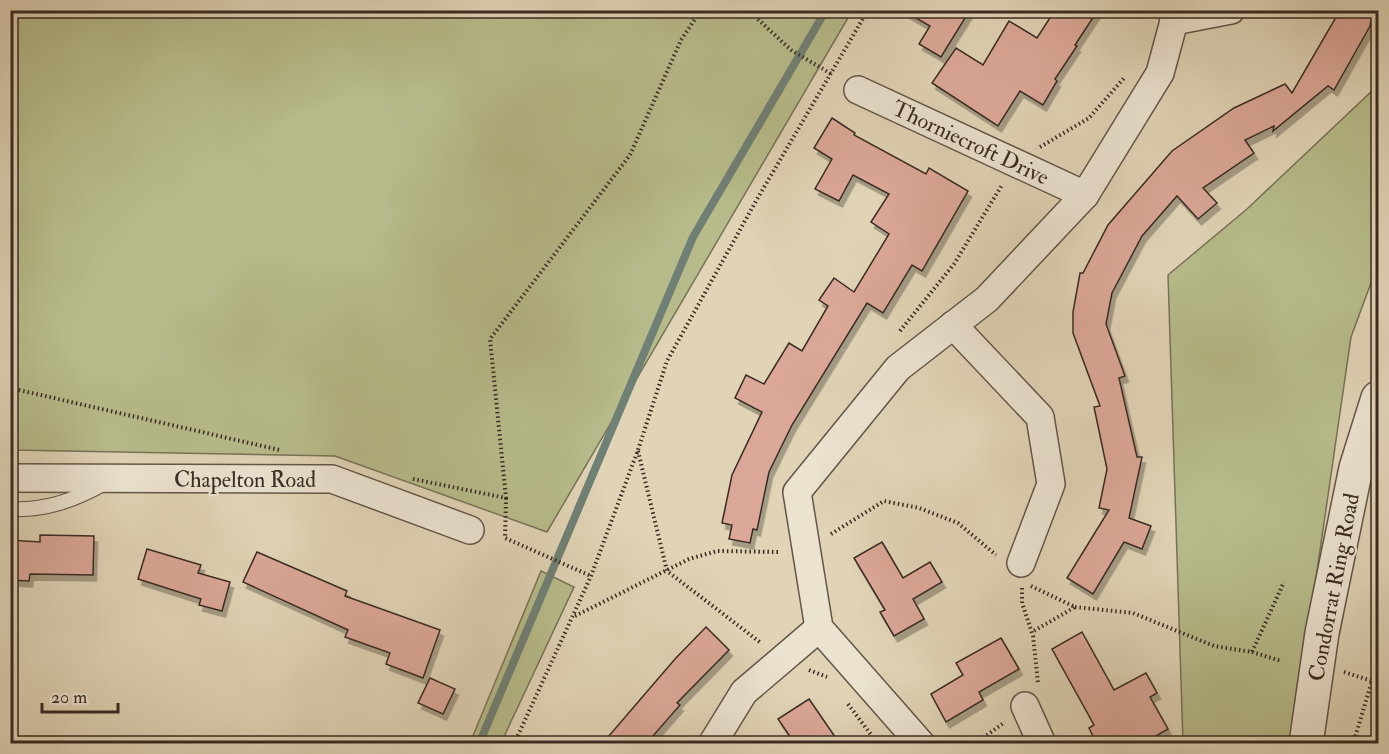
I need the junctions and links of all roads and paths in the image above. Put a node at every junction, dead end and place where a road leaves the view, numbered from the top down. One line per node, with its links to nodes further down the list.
1 (701, 10): 22 (path)
2 (748, 10): 7 (path)
3 (868, 10): 7 (path)
4 (1231, 10): 5 (street)
5 (1173, 16): 10 (street)
6 (1127, 74): 9 (path)
7 (832, 75): 8 (path); 16 (path)
8 (858, 90): 9 (street, Thorniecroft Drive)
9 (1016, 162): 10 (street, Thorniecroft Drive); 12 (path)
10 (1085, 195): 11 (street)
11 (953, 325): 25 (street); 26 (street)
12 (894, 339)
13 (10, 388): 17 (path)
14 (1378, 398): 18 (street, Condorrat Ring Road)
15 (1378, 440): 18 (street)
16 (638, 450): 27 (path); 28 (path)
17 (289, 452)
18 (1356, 468): 47 (street, Condorrat Ring Road)
19 (10, 477): 21 (street, Chapelton Road)
20 (403, 477): 22 (path)
21 (113, 478): 23 (lane); 24 (street, Chapelton Road)
22 (506, 498): 28 (path)
23 (10, 509)
24 (470, 530)
25 (807, 551): 26 (path); 27 (path); 32 (street)
26 (1011, 562)
27 (667, 571): 31 (path); 35 (path)
28 (591, 576): 31 (path)
29 (1284, 582): 34 (path)
30 (1075, 607): 33 (path); 33 (path); 34 (path)
31 (574, 617): 41 (path)
32 (819, 628): 35 (street); 44 (street)
33 (1032, 632): 40 (path)
34 (1252, 652): 36 (path)
35 (782, 660): 38 (path); 42 (street)
36 (1281, 661)
37 (1344, 672): 48 (path)
38 (828, 678)
39 (842, 696): 43 (path)
40 (1025, 706): 45 (path); 46 (street)
41 (514, 744)
42 (712, 744)
43 (878, 744)
44 (921, 744)
45 (958, 744)
46 (1042, 744)
47 (1306, 744)
48 (1353, 744)

